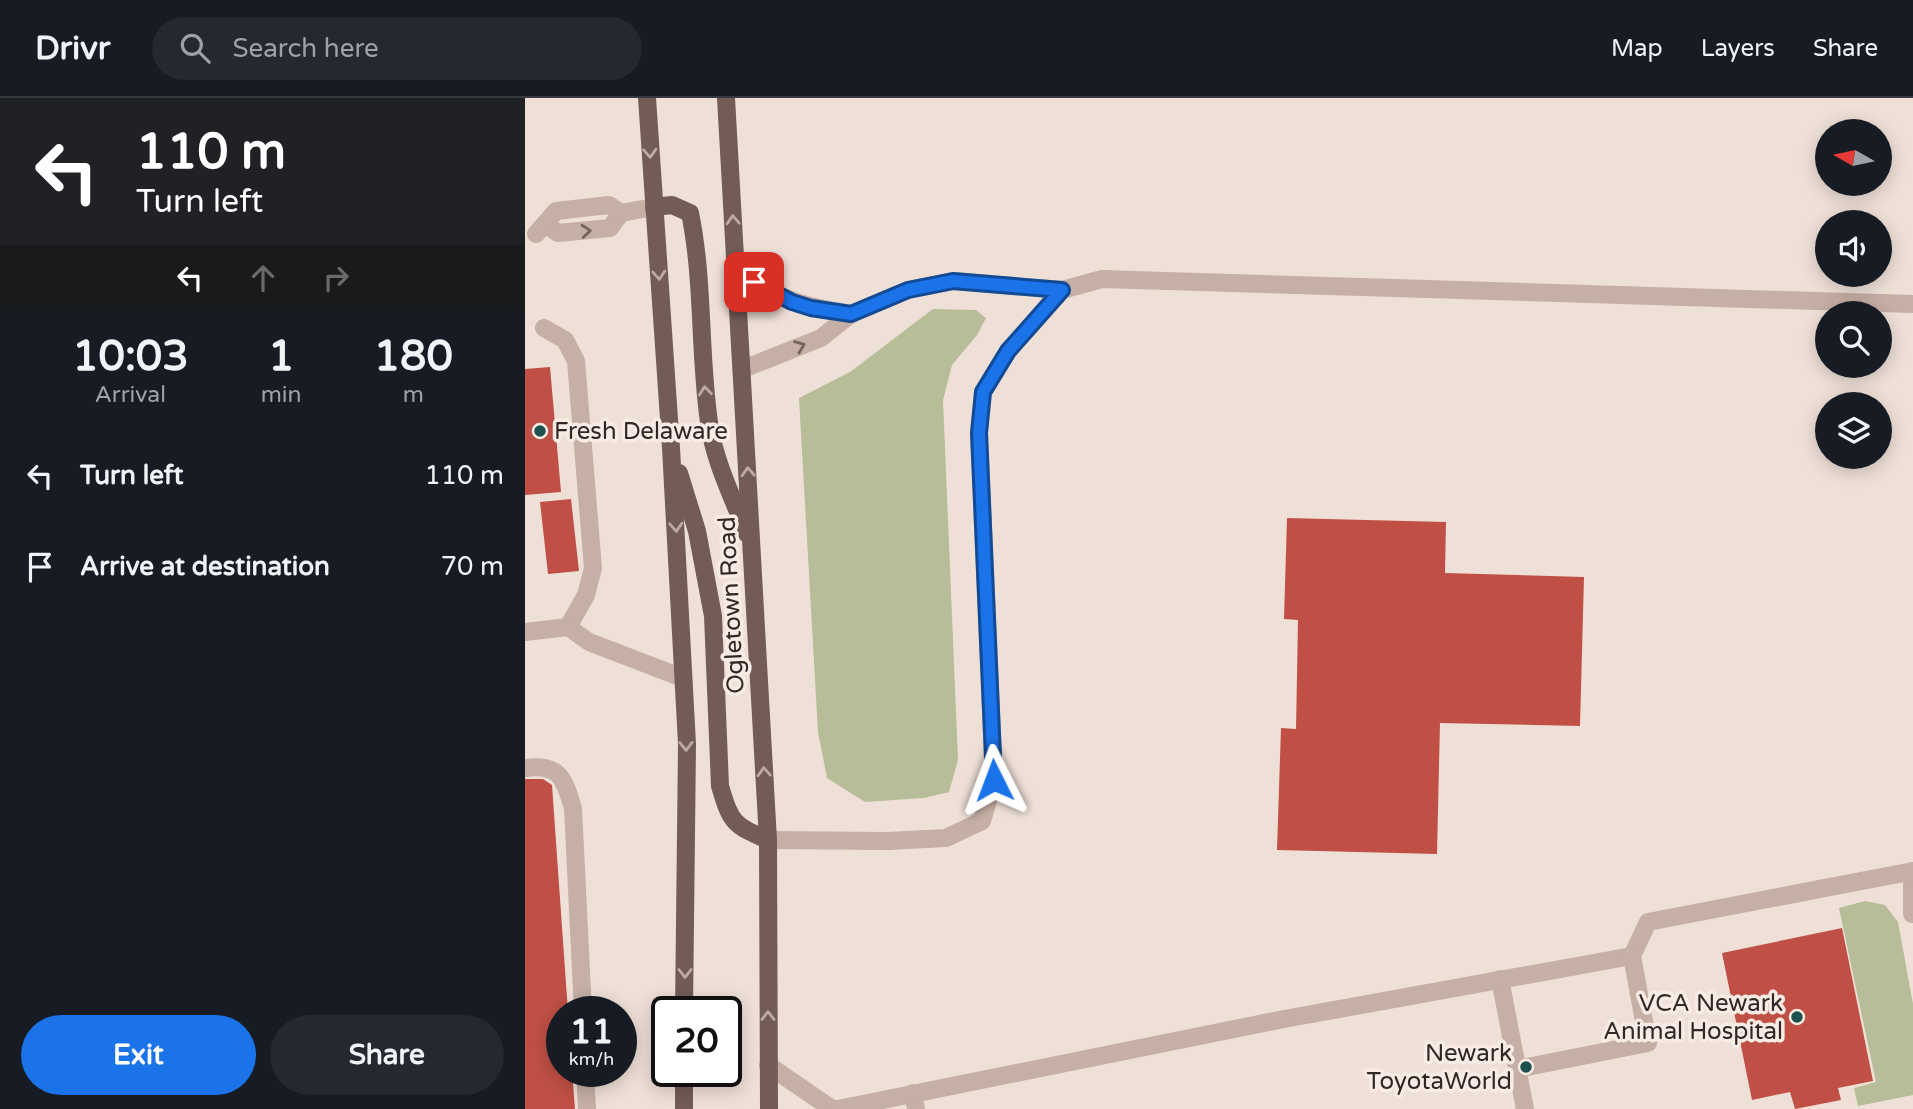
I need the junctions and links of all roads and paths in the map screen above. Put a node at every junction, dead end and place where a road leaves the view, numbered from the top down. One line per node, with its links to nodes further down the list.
1 (647, 98): 3 (main road, one-way to 3)
2 (726, 98): 5 (main road, Ogletown Road, one-way to 2)
3 (654, 207): 4 (street); 11 (main road, one-way to 11); 12 (main road, one-way to 3)
4 (540, 229)
5 (736, 271): 8 (street); 10 (main road, Ogletown Road)
6 (1062, 290): 7 (street); 8 (street); 17 (street)
7 (1913, 304)
8 (851, 314): 10 (street, one-way to 8)
9 (544, 328): 13 (street)
10 (743, 369): 12 (main road, Ogletown Road, one-way to 10)
11 (671, 447): 15 (main road, one-way to 15); 17 (main road)
12 (753, 550): 17 (main road, Ogletown Road, one-way to 12)
13 (568, 626): 14 (street); 15 (street)
14 (525, 632)
15 (683, 678): 23 (main road, one-way to 23)
16 (525, 768): 22 (street)
17 (768, 840): 24 (main road, Ogletown Road, one-way to 17)
18 (1912, 871): 19 (street); 20 (street)
19 (1912, 914)
20 (1632, 956): 21 (street); 25 (street)
21 (1500, 979): 25 (street); 28 (street)
22 (582, 996)
23 (684, 996)
24 (768, 1065): 32 (main road, Ogletown Road); 33 (street)
25 (1517, 1069): 35 (street)
26 (586, 1087): 30 (street)
27 (684, 1087): 31 (main road)
28 (914, 1101): 29 (street)
29 (873, 1105): 34 (street)
30 (587, 1109)
31 (684, 1109)
32 (769, 1109)
33 (832, 1109)
34 (838, 1109)
35 (1525, 1109)

